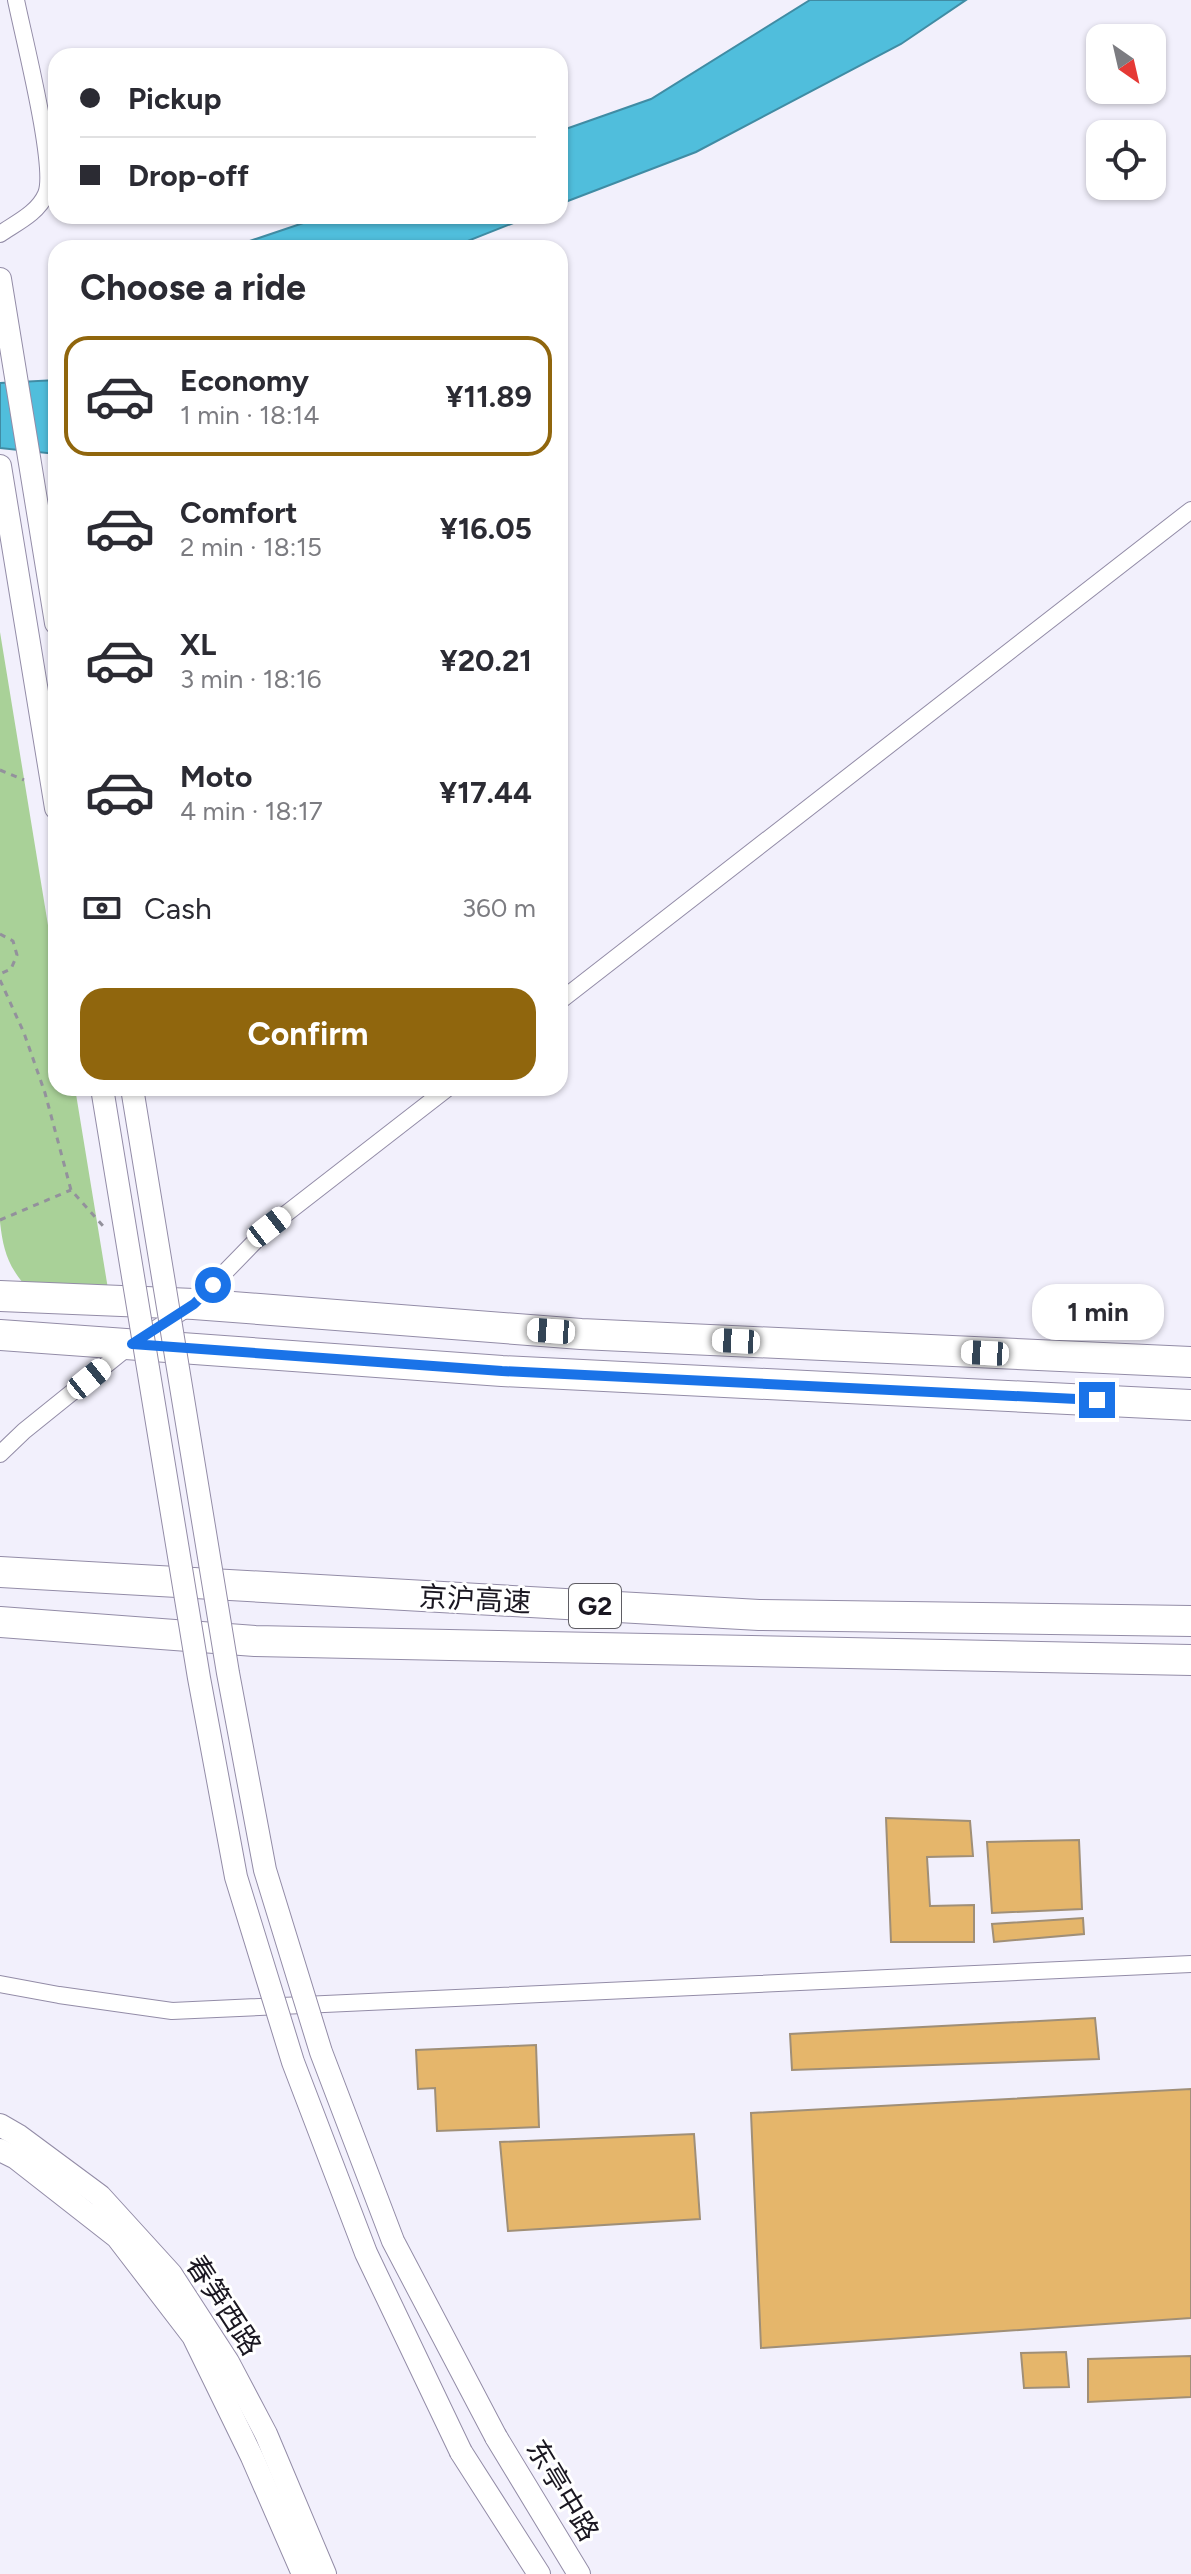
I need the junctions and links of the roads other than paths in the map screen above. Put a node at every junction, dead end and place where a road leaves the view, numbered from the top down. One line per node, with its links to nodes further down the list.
1 (16, 0): 2 (street)
2 (0, 234)
3 (0, 279): 6 (main road)
4 (0, 466): 7 (main road)
5 (1191, 510): 8 (street)
6 (48, 574)
7 (48, 759)
8 (568, 995)
9 (103, 1096): 29 (main road, bridge)
10 (133, 1096): 30 (main road, 东亭中路, bridge)
11 (438, 1096): 13 (street)
12 (0, 1296): 13 (highway)
13 (194, 1304): 15 (street); 16 (highway)
14 (0, 1335): 15 (highway)
15 (132, 1344): 17 (highway); 18 (street)
16 (1184, 1361)
17 (1191, 1405)
18 (0, 1454)
19 (0, 1572): 20 (highway, 京沪高速 / G2)
20 (1191, 1621)
21 (0, 1622): 22 (highway, 京沪高速 / G2)
22 (1191, 1660)
23 (1191, 1964): 24 (street)
24 (0, 1984)
25 (0, 2125): 28 (main road, 春笋西路)
26 (0, 2150): 27 (main road, 春笋西路)
27 (303, 2574)
28 (325, 2574)
29 (539, 2574)
30 (579, 2574)

